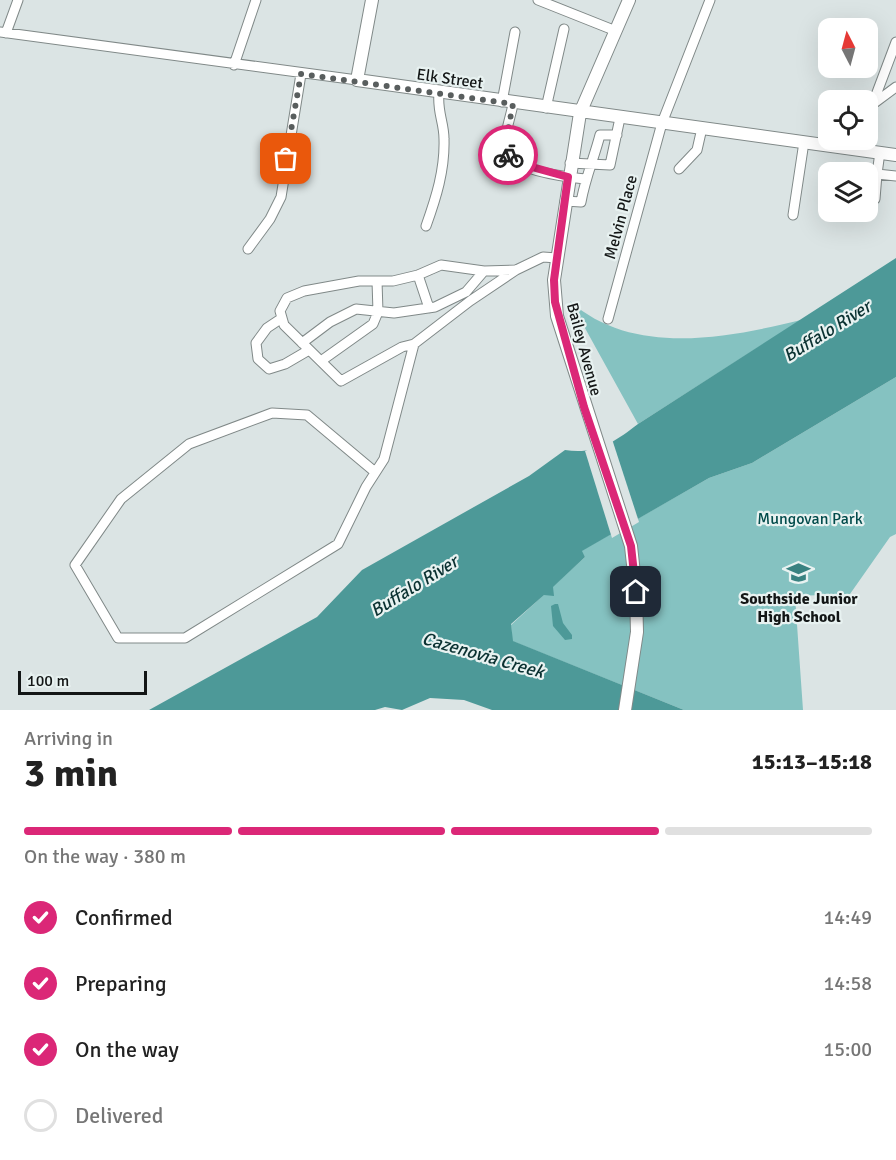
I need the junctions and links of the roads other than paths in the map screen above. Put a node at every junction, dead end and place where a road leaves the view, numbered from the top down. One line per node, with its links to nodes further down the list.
1 (18, 0): 9 (street)
2 (256, 0): 12 (street)
3 (372, 0): 14 (main road)
4 (538, 0): 8 (street)
5 (628, 0): 8 (main road, Bailey Avenue)
6 (710, 0): 23 (street, Melvin Place)
7 (564, 29): 20 (street)
8 (616, 31): 21 (main road, Bailey Avenue)
9 (3, 32): 12 (street, Elk Street)
10 (515, 32): 19 (street)
11 (896, 42): 16 (street)
12 (234, 64): 13 (street, Elk Street)
13 (301, 74): 14 (street, Elk Street); 42 (street)
14 (357, 80): 17 (main road, Elk Street)
15 (896, 87): 18 (street)
16 (878, 91)
17 (439, 93): 19 (main road, Elk Street); 41 (street)
18 (878, 100)
19 (508, 103): 20 (main road, Elk Street); 37 (street)
20 (546, 108): 21 (main road, Elk Street)
21 (580, 113): 22 (main road, Elk Street); 31 (main road, Bailey Avenue)
22 (621, 118): 23 (main road, Elk Street); 25 (street)
23 (662, 123): 24 (main road, Elk Street); 51 (street, Melvin Place)
24 (702, 128): 26 (main road, Elk Street); 34 (street)
25 (617, 135): 32 (street); 32 (street)
26 (804, 142): 27 (main road, Elk Street); 40 (street)
27 (818, 143)
28 (876, 150): 29 (main road, Elk Street)
29 (880, 152): 30 (main road, Elk Street); 33 (street)
30 (896, 155)
31 (570, 163): 32 (street); 37 (main road, Bailey Avenue)
32 (592, 165): 38 (street)
33 (878, 167)
34 (679, 169)
35 (878, 174): 36 (street)
36 (896, 176)
37 (568, 177): 38 (street); 39 (main road, Bailey Avenue)
38 (585, 179): 39 (street)
39 (565, 201): 43 (main road, Bailey Avenue)
40 (793, 216)
41 (426, 226)
42 (248, 249)
43 (557, 258): 44 (street); 56 (main road, Bailey Avenue)
44 (516, 270): 45 (street); 52 (street)
45 (484, 271): 46 (street); 48 (street)
46 (418, 275): 47 (street); 48 (street)
47 (377, 281): 49 (street); 50 (street)
48 (429, 308): 49 (street)
49 (378, 312): 53 (street); 54 (street)
50 (282, 318): 53 (street); 53 (street)
51 (608, 319)
52 (414, 344): 54 (street); 55 (street)
53 (306, 347): 54 (street)
54 (321, 362)
55 (375, 472): 55 (street)
56 (625, 710)

